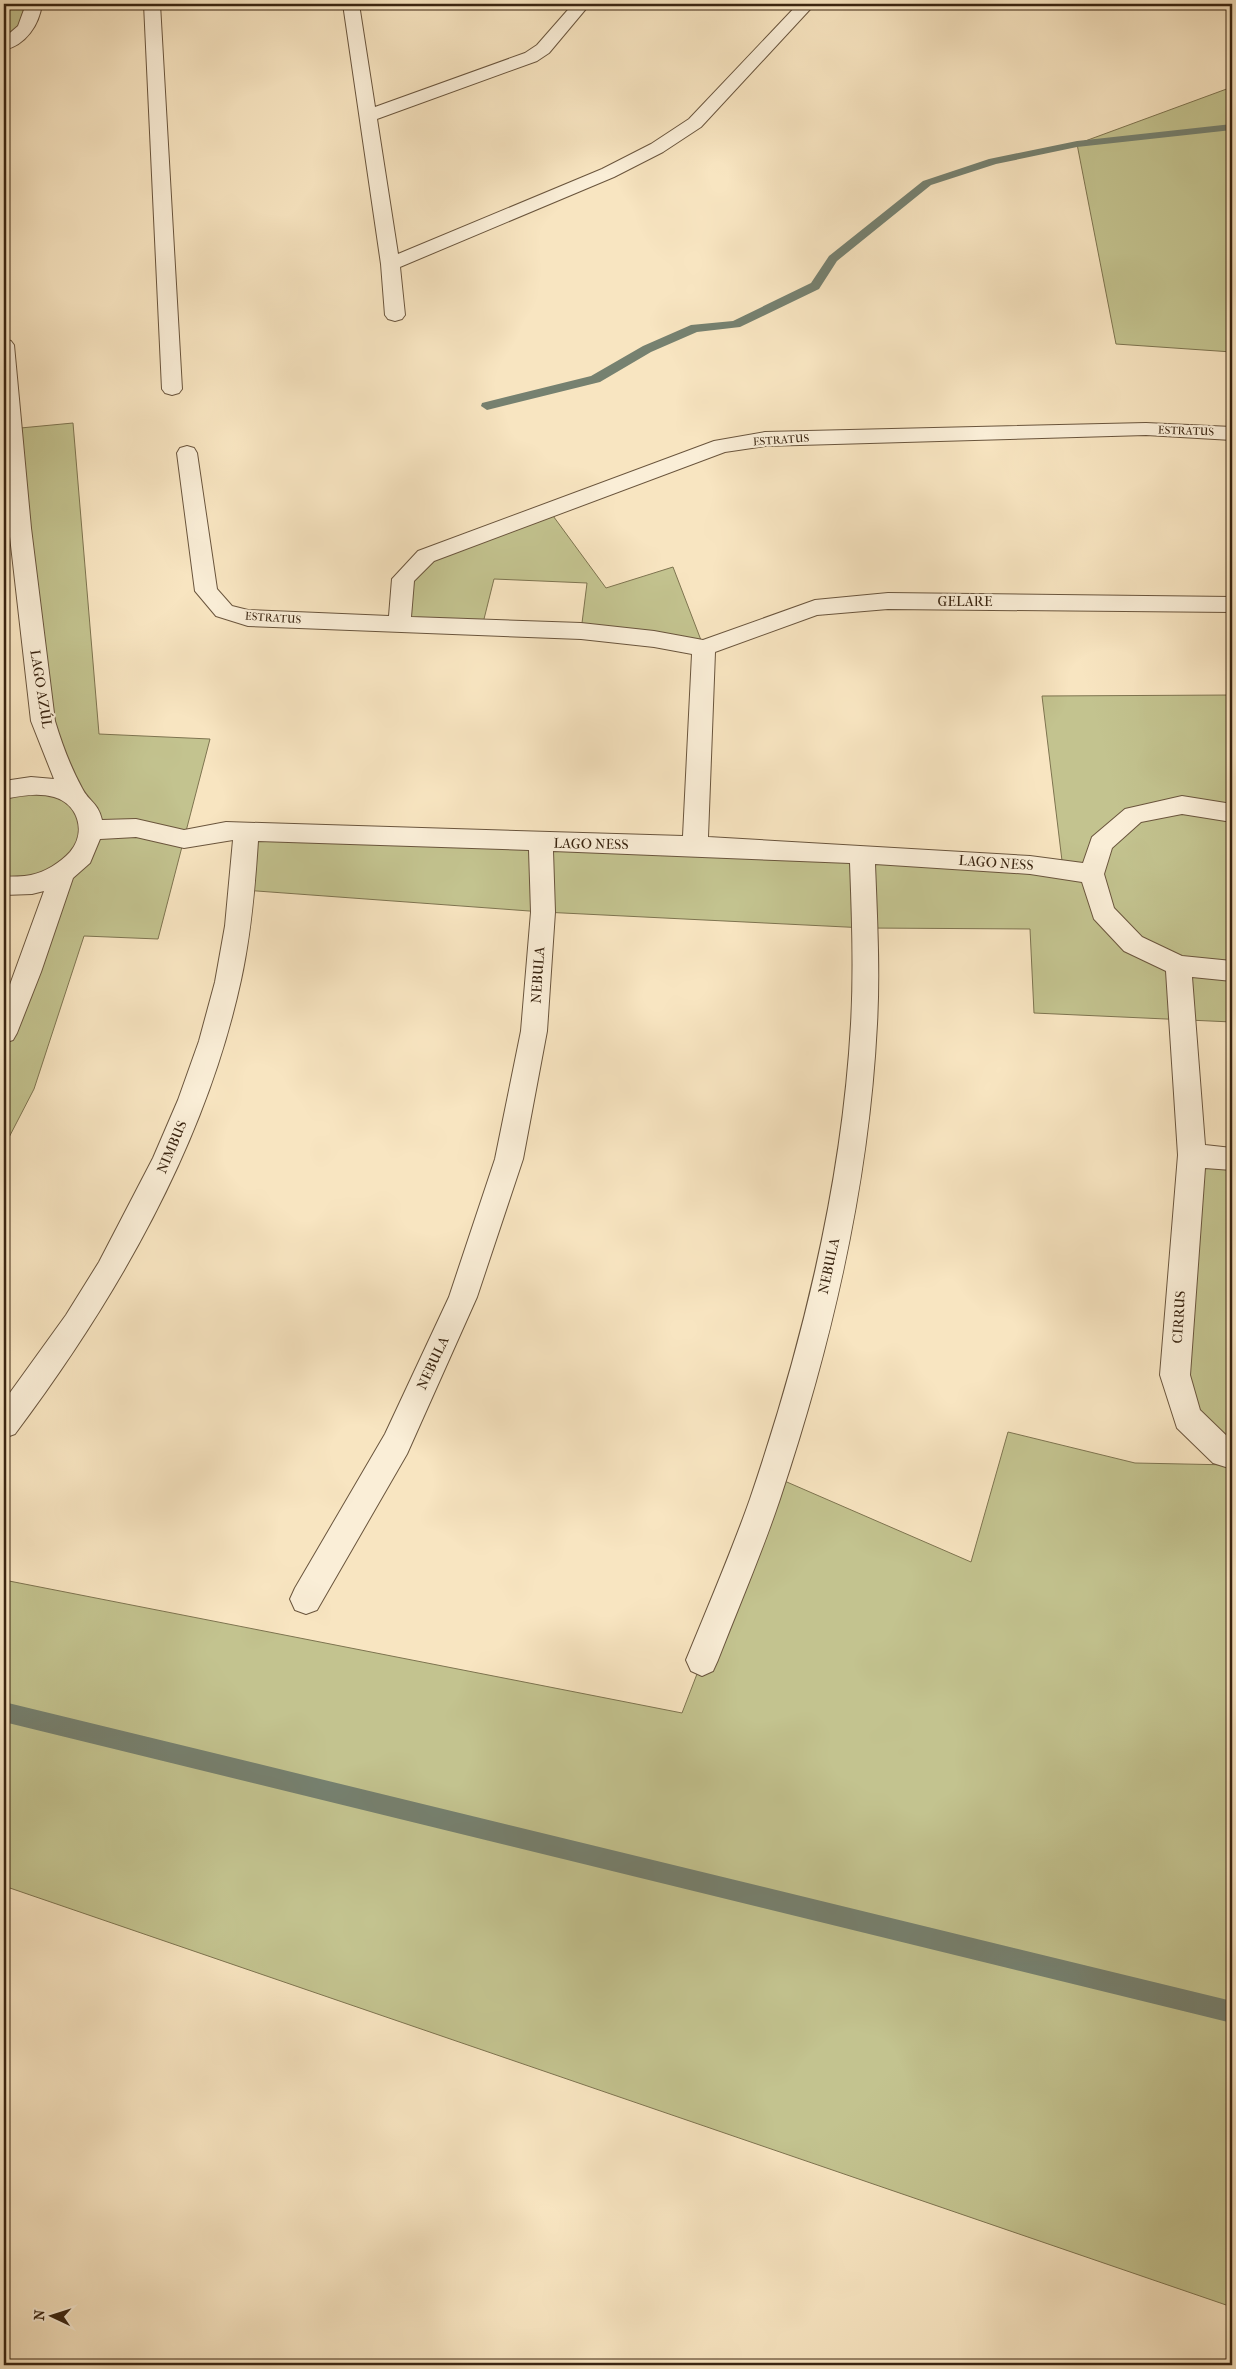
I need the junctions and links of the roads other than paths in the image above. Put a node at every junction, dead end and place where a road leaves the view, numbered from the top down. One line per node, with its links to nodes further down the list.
1 (34, 4): 6 (street)
2 (152, 4): 11 (street)
3 (351, 4): 7 (street)
4 (582, 4): 7 (street)
5 (807, 4): 8 (street)
6 (4, 45)
7 (368, 116): 8 (street)
8 (390, 264): 9 (street)
9 (395, 315)
10 (4, 345): 18 (street, LAGO AZÚL)
11 (172, 389)
12 (1232, 433): 15 (street, ESTRATUS)
13 (187, 453): 15 (street, ESTRATUS)
14 (1232, 604): 16 (street, GELARE)
15 (399, 623): 16 (street, ESTRATUS)
16 (704, 648): 23 (street)
17 (4, 790): 18 (street)
18 (73, 795): 20 (street, LAGO AZÚL)
19 (1232, 813): 26 (street)
20 (92, 830): 21 (street, LAGO NESS); 25 (street)
21 (236, 832): 22 (street, LAGO NESS); 33 (street, NIMBUS)
22 (541, 842): 23 (street, LAGO NESS); 35 (street, NEBULA)
23 (695, 846): 24 (street, LAGO NESS)
24 (862, 854): 26 (street, LAGO NESS); 36 (street, NEBULA)
25 (62, 873): 27 (street); 30 (street)
26 (1092, 874): 28 (street)
27 (4, 886)
28 (1178, 966): 29 (street); 31 (street, CIRRUS)
29 (1232, 970)
30 (4, 1033)
31 (1192, 1155): 32 (street); 34 (street, CIRRUS)
32 (1232, 1159)
33 (4, 1424)
34 (1232, 1455)
35 (306, 1599)
36 (702, 1660)

